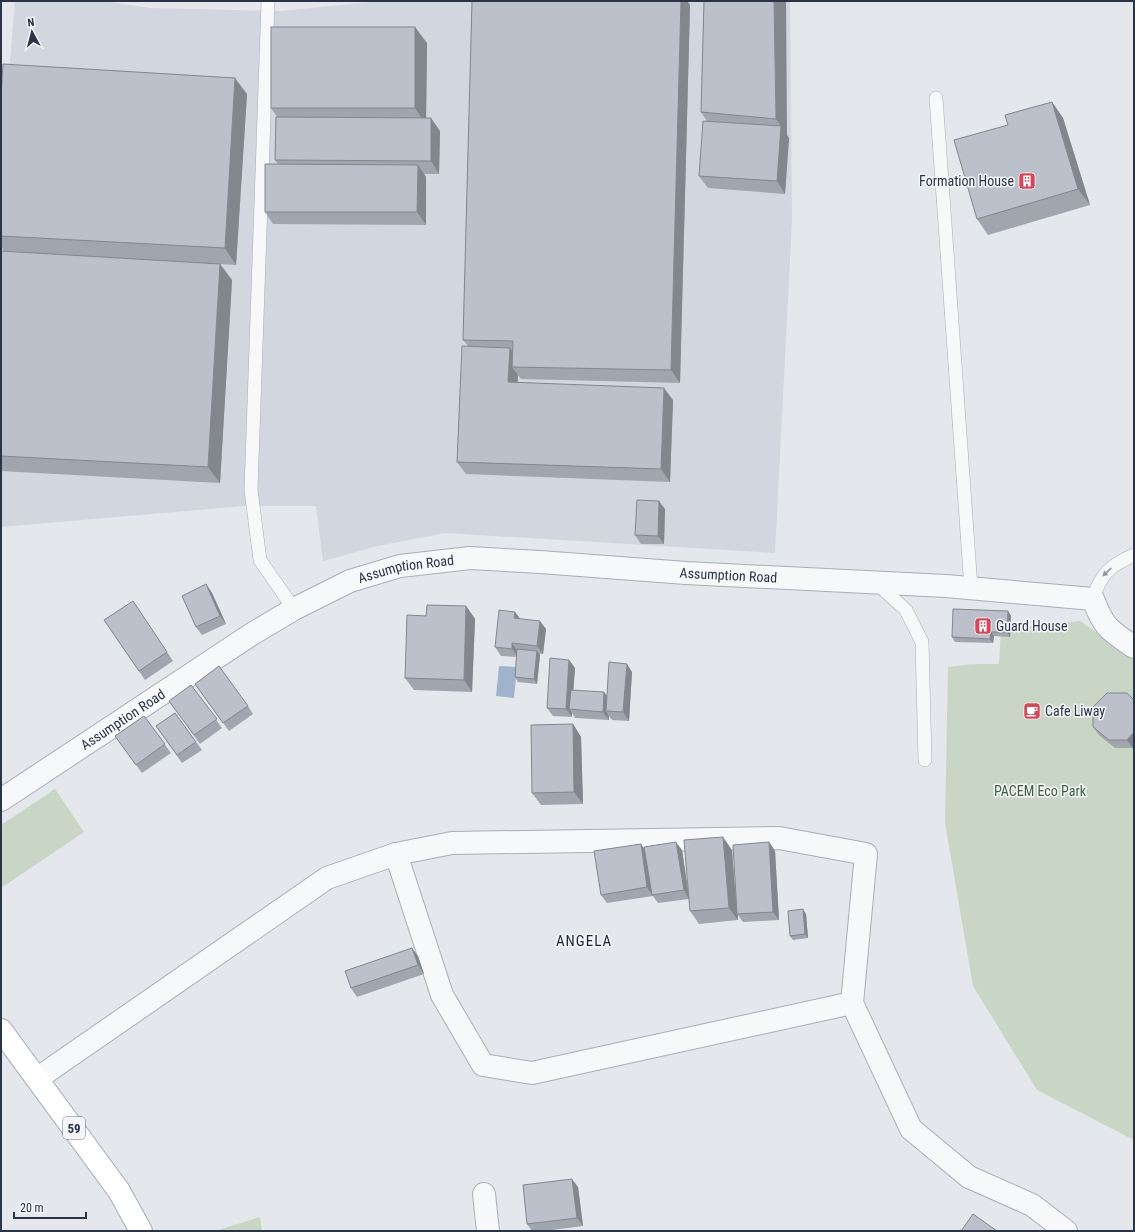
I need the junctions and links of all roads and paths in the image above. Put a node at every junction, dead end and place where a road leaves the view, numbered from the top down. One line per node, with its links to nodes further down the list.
1 (268, 1): 7 (lane)
2 (936, 98): 5 (lane)
3 (1134, 555): 6 (lane, one-way to 6)
4 (875, 582): 5 (street, Assumption Road); 7 (street, Assumption Road); 9 (lane)
5 (972, 588): 6 (street, Assumption Road)
6 (1093, 600): 8 (street)
7 (294, 608): 10 (street, Assumption Road)
8 (1134, 647)
9 (925, 760)
10 (1, 800)
11 (396, 854): 12 (street); 12 (street); 14 (street)
12 (852, 1002): 18 (street)
13 (1, 1030): 14 (main road, 59)
14 (38, 1078): 16 (main road, 59)
15 (484, 1194): 17 (street)
16 (141, 1231)
17 (488, 1231)
18 (1066, 1231)

